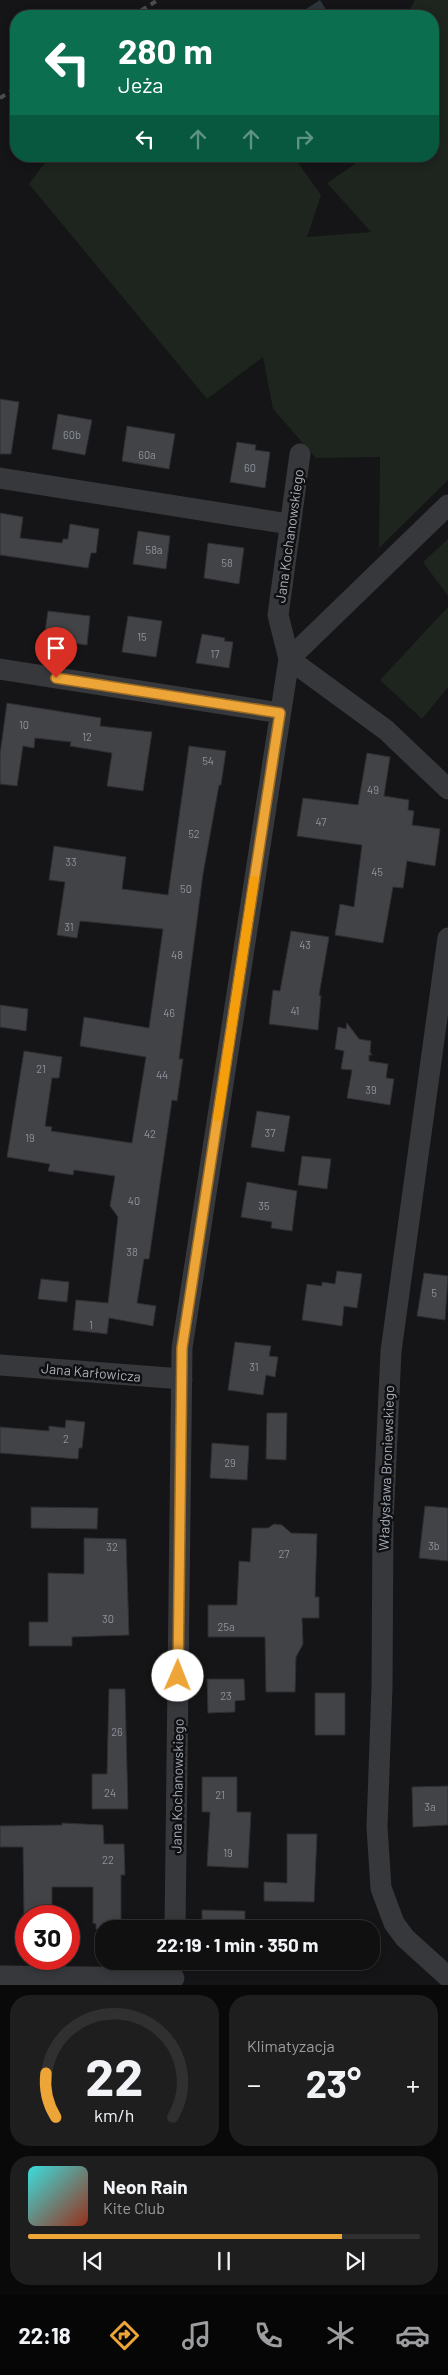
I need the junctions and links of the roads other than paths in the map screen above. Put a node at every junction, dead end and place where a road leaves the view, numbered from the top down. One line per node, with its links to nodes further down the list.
1 (300, 454): 4 (street, Jana Kochanowskiego)
2 (0, 478): 4 (street)
3 (448, 505): 5 (street)
4 (289, 524): 5 (street, Jana Kochanowskiego)
5 (289, 659): 7 (street, Jana Kochanowskiego); 8 (street)
6 (0, 670): 7 (street)
7 (280, 713): 11 (street, Jana Kochanowskiego)
8 (448, 789)
9 (448, 938): 15 (street, Władysława Broniewskiego)
10 (0, 1365): 11 (street, Jana Karłowicza)
11 (182, 1379): 12 (street, Jana Kochanowskiego)
12 (175, 1920)
13 (176, 1975): 14 (street)
14 (0, 1976)
15 (448, 1977)

